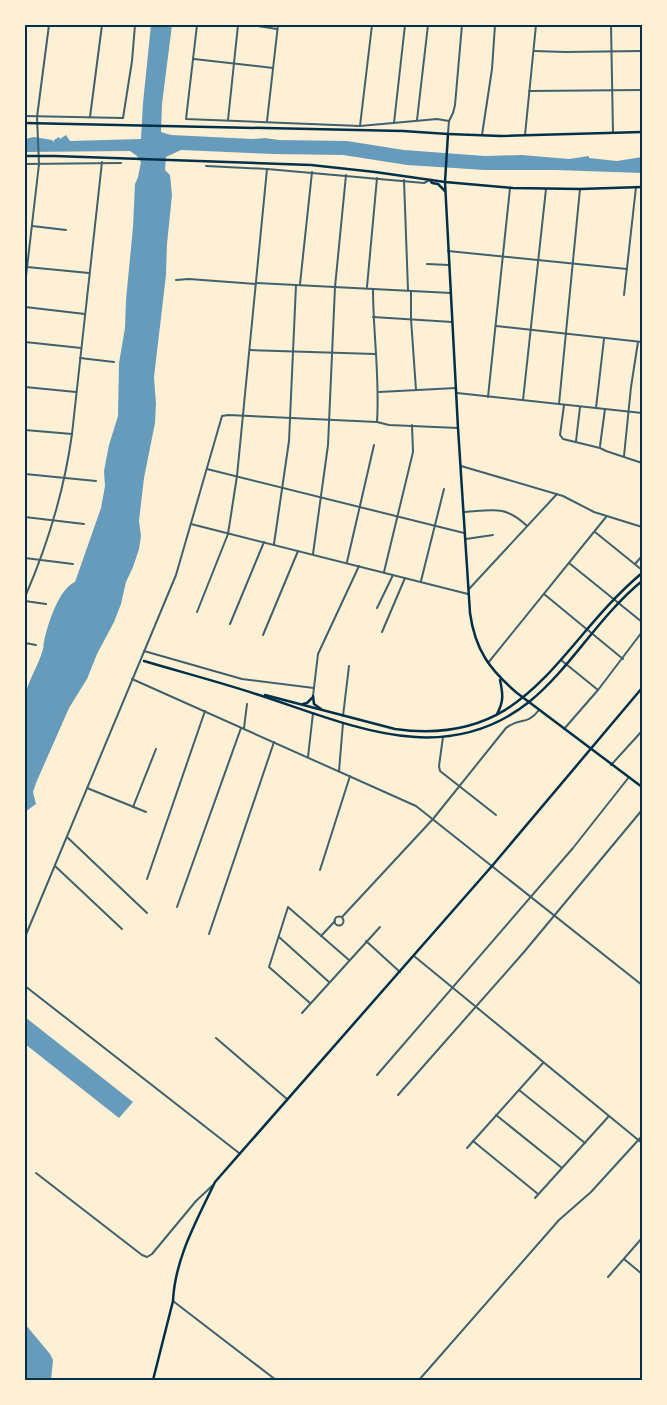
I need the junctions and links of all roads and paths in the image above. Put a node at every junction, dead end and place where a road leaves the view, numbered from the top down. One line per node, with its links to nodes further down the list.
1 (49, 25): 26 (street)
2 (102, 25): 27 (street)
3 (136, 25): 27 (street)
4 (197, 25): 19 (street)
5 (238, 25): 20 (street)
6 (250, 25): 15 (street)
7 (278, 25): 15 (street)
8 (372, 25): 34 (street)
9 (405, 25): 33 (street)
10 (428, 25): 29 (street)
11 (462, 25): 30 (street)
12 (495, 25): 38 (street)
13 (536, 25): 16 (street)
14 (611, 25): 17 (street)
15 (278, 29): 21 (street)
16 (534, 51): 17 (street); 23 (street)
17 (611, 51): 18 (street); 24 (street)
18 (642, 51)
19 (193, 59): 20 (street); 28 (street)
20 (233, 63): 21 (street); 28 (street)
21 (273, 68): 31 (street)
22 (642, 90): 24 (street)
23 (530, 91): 24 (street); 39 (street)
24 (613, 91): 36 (street)
25 (25, 116): 26 (street)
26 (37, 117): 27 (street); 44 (street)
27 (90, 118)
28 (228, 120): 31 (street)
29 (418, 120): 30 (street); 33 (street)
30 (449, 120): 37 (street)
31 (267, 121): 34 (street)
32 (25, 123): 37 (main road)
33 (394, 123): 34 (street)
34 (360, 126)
35 (642, 132): 36 (main road)
36 (613, 133): 39 (main road)
37 (448, 134): 38 (main road); 52 (main road)
38 (482, 135): 39 (main road)
39 (525, 135)
40 (25, 156): 51 (main road)
41 (102, 162): 42 (street); 44 (street); 69 (street)
42 (121, 163)
43 (25, 164): 44 (street)
44 (39, 164): 59 (street)
45 (206, 166): 46 (street)
46 (267, 169): 47 (street); 71 (street)
47 (312, 172): 48 (street); 74 (street)
48 (346, 175): 49 (street); 75 (street)
49 (377, 178): 50 (street); 76 (street)
50 (404, 180): 51 (street); 78 (street)
51 (430, 180): 52 (main road); 58 (main road)
52 (445, 182): 55 (main road); 58 (main road)
53 (636, 187): 54 (main road); 57 (main road); 68 (street)
54 (642, 187)
55 (510, 188): 56 (main road); 62 (street)
56 (546, 189): 57 (main road); 63 (street)
57 (580, 189): 65 (street)
58 (445, 191): 61 (main road)
59 (32, 226): 60 (street); 67 (street)
60 (66, 230)
61 (448, 251): 62 (street); 66 (main road)
62 (504, 256): 63 (street); 86 (street)
63 (539, 260): 65 (street); 87 (street)
64 (427, 264): 66 (street)
65 (572, 264): 68 (street); 88 (street)
66 (449, 265): 79 (main road)
67 (27, 267): 69 (street); 73 (street)
68 (627, 269): 80 (street)
69 (89, 273): 82 (street)
70 (176, 280): 71 (street)
71 (256, 284): 72 (street); 94 (street)
72 (296, 285): 74 (street); 95 (street)
73 (25, 286)
74 (300, 286): 75 (street)
75 (335, 287): 76 (street); 96 (street)
76 (367, 289): 77 (street)
77 (372, 289): 78 (street); 83 (street)
78 (409, 291): 79 (street); 84 (street)
79 (451, 293): 85 (main road)
80 (624, 295)
81 (25, 307): 82 (street)
82 (85, 314): 93 (street)
83 (373, 318): 84 (street); 97 (street)
84 (411, 319): 85 (street); 102 (street)
85 (452, 322): 101 (main road)
86 (496, 326): 87 (street); 106 (street)
87 (531, 330): 88 (street); 107 (street)
88 (564, 334): 89 (street); 108 (street)
89 (604, 338): 91 (street); 111 (street)
90 (25, 342): 93 (street)
91 (638, 342): 92 (street); 113 (street)
92 (642, 342)
93 (81, 348): 98 (street)
94 (250, 350): 95 (street); 115 (street)
95 (293, 352): 96 (street); 116 (street)
96 (333, 354): 97 (street); 117 (street)
97 (375, 354): 104 (street)
98 (80, 358): 99 (street); 103 (street)
99 (114, 362)
100 (25, 387): 103 (street)
101 (456, 388): 102 (street); 105 (main road)
102 (416, 390): 104 (street)
103 (76, 392): 122 (street)
104 (379, 392): 118 (street)
105 (456, 393): 106 (street); 120 (main road)
106 (488, 396): 107 (street)
107 (523, 400): 108 (street)
108 (559, 404): 109 (street)
109 (564, 405): 110 (street); 123 (street)
110 (580, 406): 111 (street); 123 (street)
111 (596, 408): 112 (street)
112 (605, 409): 113 (street); 125 (street)
113 (628, 411): 114 (street); 126 (street)
114 (642, 412)
115 (243, 416): 116 (street); 129 (street); 131 (street)
116 (290, 418): 117 (street); 134 (street)
117 (330, 420): 118 (street); 137 (street)
118 (377, 422): 119 (street)
119 (412, 425): 120 (street); 140 (street)
120 (458, 428): 128 (main road)
121 (25, 430): 122 (street)
122 (72, 434): 132 (street)
123 (576, 442): 125 (street)
124 (374, 445): 138 (street)
125 (600, 448): 126 (street)
126 (624, 456): 127 (street)
127 (642, 463)
128 (460, 466): 136 (street); 139 (main road)
129 (207, 469): 131 (street); 145 (street)
130 (25, 474): 132 (street)
131 (237, 476): 134 (street); 151 (street)
132 (65, 479): 133 (street); 143 (street)
133 (96, 481)
134 (282, 488): 137 (street); 155 (street)
135 (444, 489): 146 (street)
136 (557, 494): 141 (street); 147 (street)
137 (322, 497): 138 (street); 157 (street)
138 (360, 507): 140 (street); 161 (street)
139 (465, 512): 147 (street); 150 (main road)
140 (397, 516): 146 (street); 166 (street)
141 (607, 516): 148 (street); 149 (street)
142 (25, 517): 143 (street)
143 (54, 520): 144 (street); 160 (street)
144 (84, 524)
145 (191, 524): 151 (street); 191 (street)
146 (435, 526): 150 (street); 171 (street)
147 (528, 527): 172 (street)
148 (642, 527)
149 (595, 532): 162 (street); 164 (street)
150 (466, 533): 153 (main road)
151 (228, 534): 154 (street); 181 (street)
152 (493, 535): 153 (street)
153 (466, 539): 172 (main road)
154 (264, 542): 155 (street); 183 (street)
155 (274, 545): 156 (street)
156 (298, 551): 157 (street); 188 (street)
157 (313, 554): 161 (street)
158 (642, 556): 164 (street)
159 (25, 558): 160 (street)
160 (41, 560): 163 (street); 175 (street)
161 (346, 563): 165 (street)
162 (569, 563): 174 (street); 176 (street)
163 (72, 564)
164 (635, 564): 167 (street)
165 (359, 566): 166 (street); 200 (street)
166 (384, 572): 168 (street)
167 (642, 572): 176 (main road)
168 (393, 575): 169 (street); 180 (street)
169 (406, 578): 171 (street); 185 (street)
170 (642, 581): 178 (main road)
171 (421, 582): 173 (street)
172 (469, 589): 173 (main road)
173 (469, 594): 195 (main road)
174 (544, 594): 184 (street); 195 (street)
175 (25, 597)
176 (613, 599): 178 (street); 184 (main road)
177 (25, 601): 179 (street)
178 (618, 603): 182 (street); 187 (main road)
179 (46, 604)
180 (377, 608)
181 (198, 612)
182 (642, 622)
183 (230, 624)
184 (586, 629): 187 (street); 193 (main road)
185 (382, 632)
186 (642, 632): 192 (street)
187 (591, 633): 192 (street); 196 (main road)
188 (263, 635)
189 (25, 643): 190 (street)
190 (36, 645)
191 (144, 650): 199 (street); 200 (street)
192 (622, 658): 202 (street)
193 (561, 660): 196 (street); 205 (main road)
194 (144, 661): 203 (main road)
195 (488, 663): 198 (main road)
196 (566, 664): 202 (street); 206 (main road)
197 (349, 666): 214 (street)
198 (500, 678): 205 (main road); 213 (main road)
199 (132, 679): 211 (street); 232 (street)
200 (314, 688): 204 (street)
201 (642, 688): 224 (main road)
202 (598, 690): 219 (street)
203 (258, 694): 208 (main road); 212 (main road)
204 (313, 696): 208 (main road); 209 (main road)
205 (524, 698): 206 (main road); 213 (main road)
206 (529, 702): 210 (main road); 221 (main road)
207 (247, 704): 218 (street)
208 (301, 704): 209 (main road)
209 (322, 710): 214 (main road)
210 (539, 710): 219 (main road); 230 (street)
211 (205, 711): 218 (street); 242 (street)
212 (313, 713): 215 (main road); 225 (street)
213 (496, 715): 216 (main road)
214 (343, 716): 215 (main road); 216 (main road)
215 (333, 719): 217 (main road)
216 (355, 720): 217 (main road)
217 (344, 722): 221 (main road); 227 (street)
218 (242, 728): 222 (street); 244 (street)
219 (564, 729): 224 (main road)
220 (642, 731): 226 (street)
221 (443, 737): 230 (street)
222 (274, 742): 225 (street); 251 (street)
223 (156, 749): 233 (street)
224 (590, 749): 226 (main road); 240 (main road)
225 (308, 757): 227 (street)
226 (611, 765): 229 (main road)
227 (339, 771): 228 (street)
228 (350, 776): 237 (street); 241 (street)
229 (629, 777): 231 (main road); 243 (street)
230 (460, 787): 236 (street); 237 (street)
231 (642, 787)
232 (87, 788): 233 (street); 238 (street)
233 (133, 807): 235 (street)
234 (642, 810): 246 (street)
235 (146, 812)
236 (496, 815)
237 (433, 819): 240 (street); 247 (street)
238 (67, 837): 239 (street); 245 (street)
239 (55, 866): 250 (street); 254 (street)
240 (492, 866): 243 (street); 256 (main road)
241 (320, 870)
242 (147, 879)
243 (531, 897): 246 (street); 262 (street)
244 (177, 907)
245 (147, 913)
246 (555, 916): 260 (street); 264 (street)
247 (342, 918): 248 (street); 248 (street)
248 (335, 921): 253 (street)
249 (380, 926): 255 (street)
250 (122, 929)
251 (209, 934)
252 (279, 936): 253 (street); 259 (street); 263 (street)
253 (321, 936): 257 (street)
254 (25, 937)
255 (366, 941): 257 (street); 258 (street)
256 (414, 956): 258 (main road); 262 (street)
257 (349, 960): 259 (street)
258 (400, 972): 271 (main road)
259 (329, 982): 263 (street)
260 (642, 985)
261 (25, 986): 280 (street)
262 (452, 988): 264 (street); 268 (street)
263 (310, 1004): 265 (street)
264 (475, 1008): 267 (street); 270 (street)
265 (302, 1013)
266 (216, 1038): 271 (street)
267 (543, 1063): 269 (street); 273 (street)
268 (377, 1074)
269 (519, 1090): 272 (street); 277 (street)
270 (398, 1096)
271 (287, 1099): 280 (main road)
272 (496, 1115): 276 (street); 281 (street)
273 (609, 1116): 275 (street); 277 (street)
274 (642, 1136): 275 (street)
275 (638, 1140): 278 (street); 295 (street)
276 (473, 1141): 279 (street); 284 (street)
277 (585, 1143): 281 (street)
278 (642, 1144)
279 (467, 1148)
280 (239, 1153): 283 (main road)
281 (562, 1168): 284 (street)
282 (36, 1173): 286 (street)
283 (215, 1182): 286 (street); 287 (main road)
284 (538, 1194): 285 (street)
285 (535, 1198)
286 (196, 1201): 287 (street)
287 (203, 1205): 292 (main road)
288 (642, 1238): 289 (street)
289 (624, 1259): 290 (street); 291 (street)
290 (642, 1274)
291 (608, 1277)
292 (173, 1301): 293 (main road); 294 (street)
293 (152, 1380)
294 (276, 1380)
295 (418, 1380)

